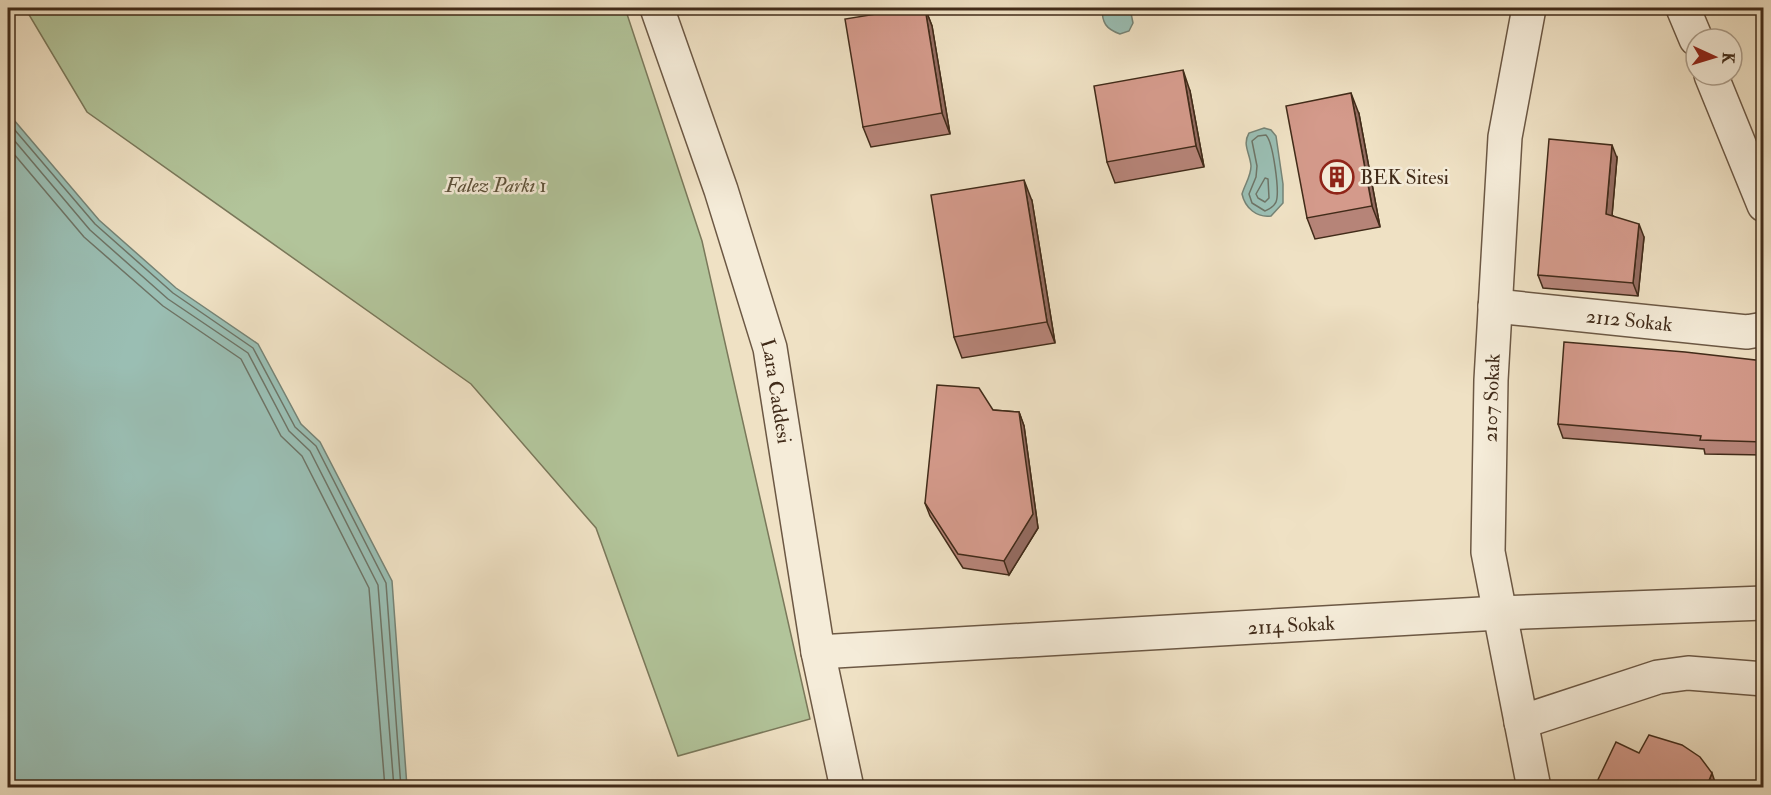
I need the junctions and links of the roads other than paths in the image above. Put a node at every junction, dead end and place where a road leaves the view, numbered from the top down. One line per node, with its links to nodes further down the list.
1 (657, 8): 11 (street, Lara Caddesi)
2 (1529, 8): 7 (street, 2107 Sokak)
3 (1683, 8): 4 (street)
4 (1691, 27)
5 (1716, 87): 6 (street)
6 (1764, 205)
7 (1495, 306): 8 (street, 2112 Sokak); 10 (street, 2107 Sokak)
8 (1764, 329)
9 (1764, 603): 10 (street, 2114 Sokak)
10 (1499, 614): 11 (street, 2114 Sokak); 13 (street, 2107 Sokak)
11 (818, 652): 14 (street, Lara Caddesi)
12 (1764, 679): 13 (street)
13 (1521, 722): 15 (street, 2107 Sokak)
14 (847, 788)
15 (1534, 788)

